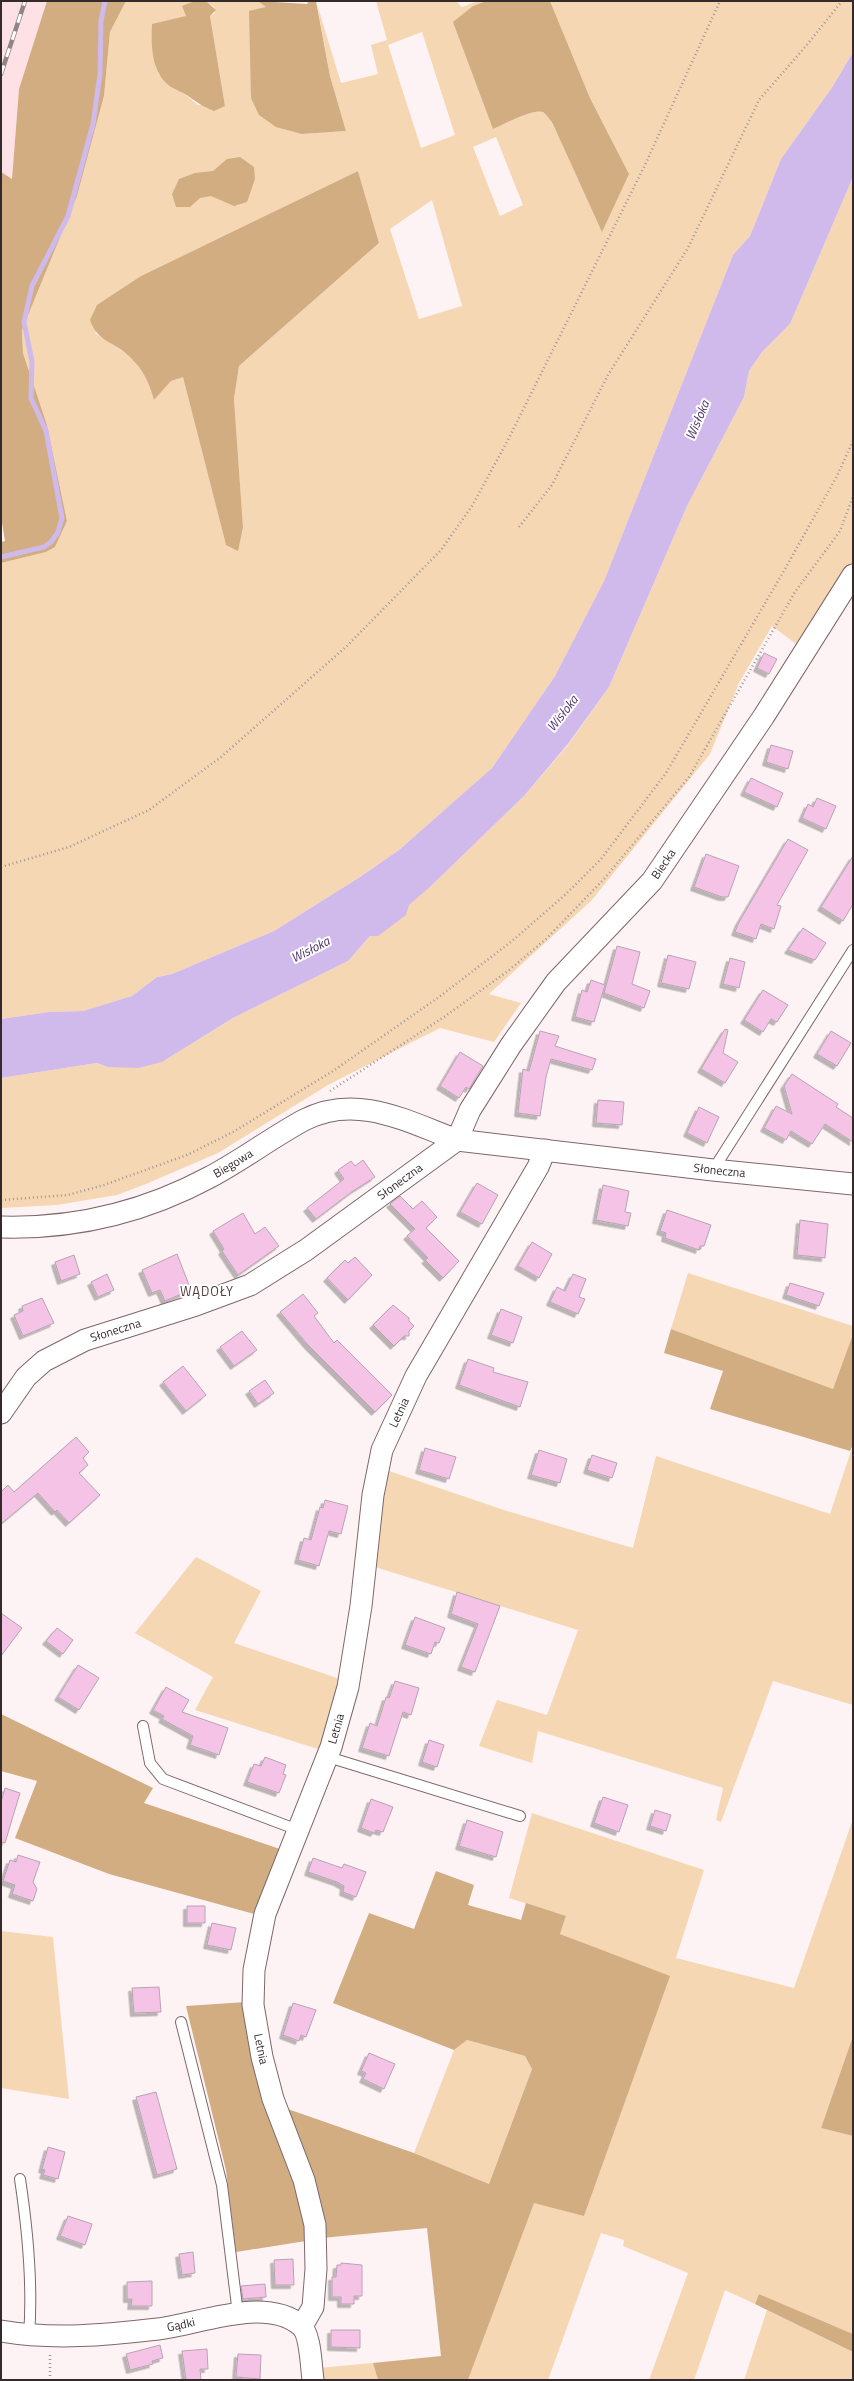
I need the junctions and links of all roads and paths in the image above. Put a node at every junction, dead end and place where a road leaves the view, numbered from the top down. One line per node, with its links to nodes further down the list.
1 (720, 1): 7 (path)
2 (842, 1): 5 (path)
3 (853, 441): 14 (path)
4 (853, 496): 9 (path)
5 (519, 527)
6 (853, 575): 10 (street, Biecka)
7 (1, 867)
8 (853, 950): 12 (lane)
9 (326, 1095)
10 (457, 1140): 11 (street, Słoneczna); 15 (street, Biegowa); 16 (street, Słoneczna)
11 (545, 1150): 12 (street, Słoneczna); 18 (street, Letnia)
12 (713, 1170): 13 (street, Słoneczna)
13 (853, 1184)
14 (1, 1200)
15 (1, 1226)
16 (1, 1413)
17 (143, 1726): 20 (lane)
18 (328, 1757): 19 (lane); 20 (street, Letnia)
19 (520, 1816)
20 (298, 1830): 24 (street, Letnia)
21 (181, 2022): 23 (lane)
22 (20, 2179): 26 (lane)
23 (238, 2314): 24 (street, Gądki); 26 (street, Gądki)
24 (302, 2326): 28 (street)
25 (1, 2331): 26 (street, Gądki)
26 (39, 2336): 27 (path)
27 (50, 2380)
28 (312, 2380)

